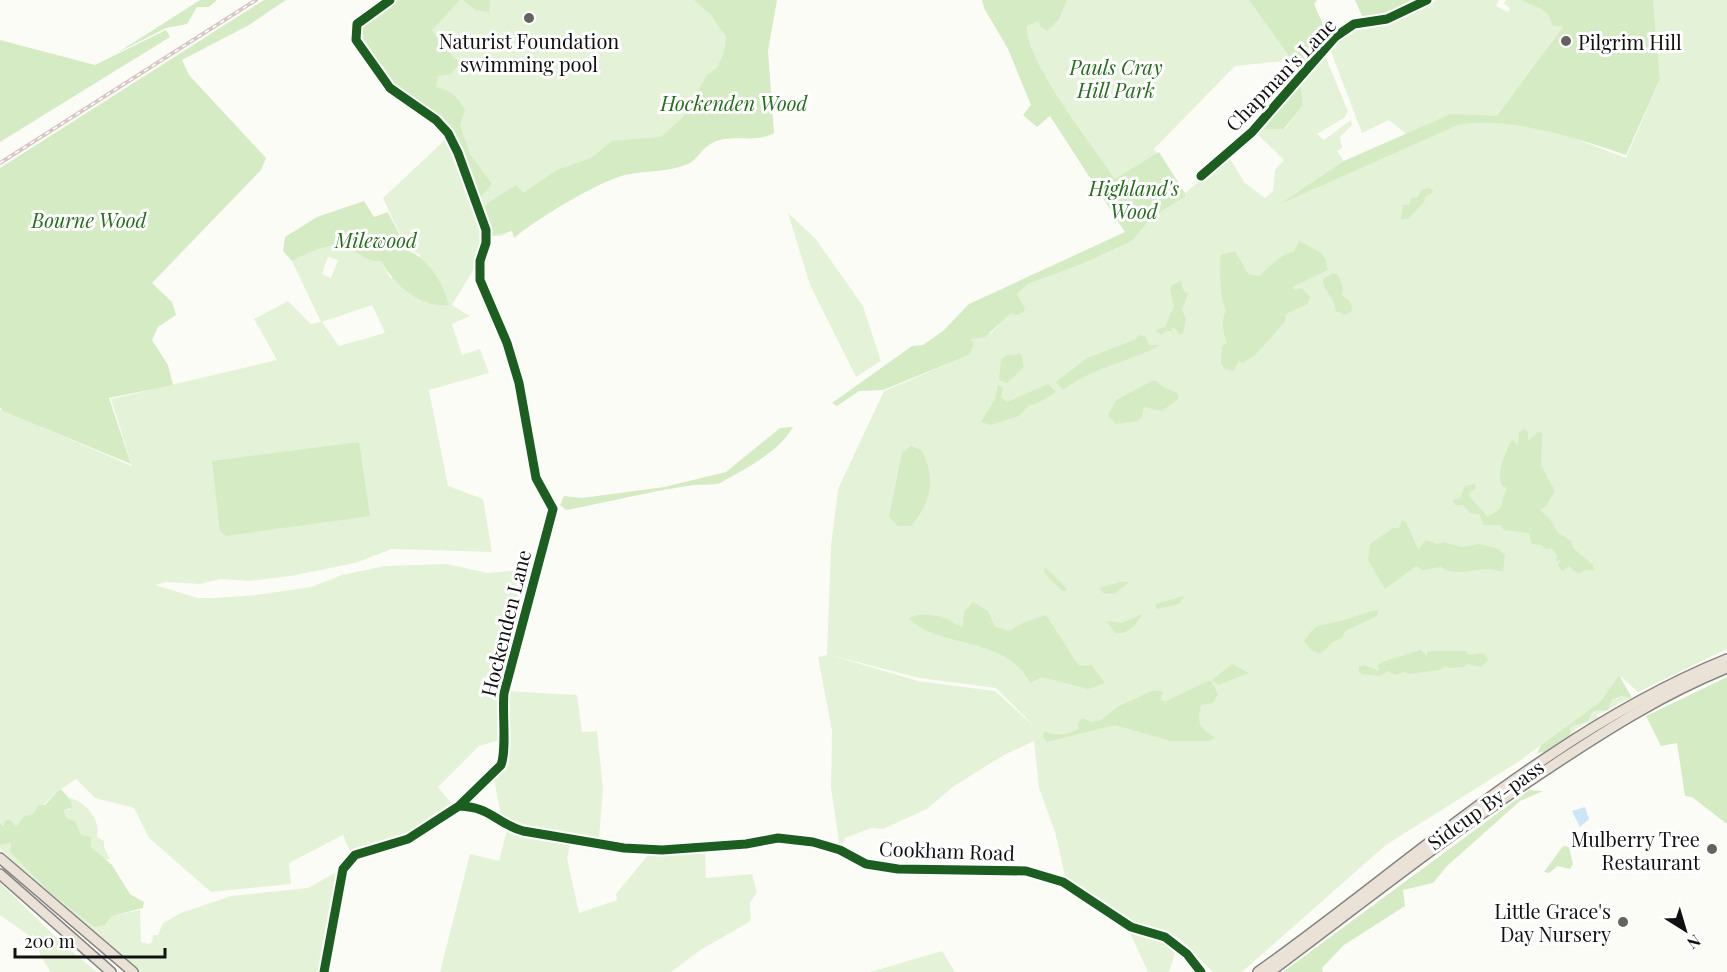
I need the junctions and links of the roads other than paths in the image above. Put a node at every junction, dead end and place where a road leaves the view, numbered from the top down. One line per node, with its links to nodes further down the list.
1 (390, 0): 6 (street, Hockenden Lane)
2 (1427, 0): 3 (street, Chapman's Lane)
3 (1201, 176)
4 (1727, 659): 15 (highway, Sidcup By-pass)
5 (1727, 668): 16 (highway, Sidcup By-pass)
6 (472, 794): 7 (street, Hockenden Lane); 8 (street)
7 (459, 806): 8 (street, Cookham Road); 13 (street, Hockenden Lane)
8 (478, 807): 14 (street, Cookham Road)
9 (0, 858): 12 (highway)
10 (0, 874): 11 (highway)
11 (111, 972)
12 (133, 972)
13 (324, 972)
14 (1201, 972)
15 (1258, 972)
16 (1270, 972)

